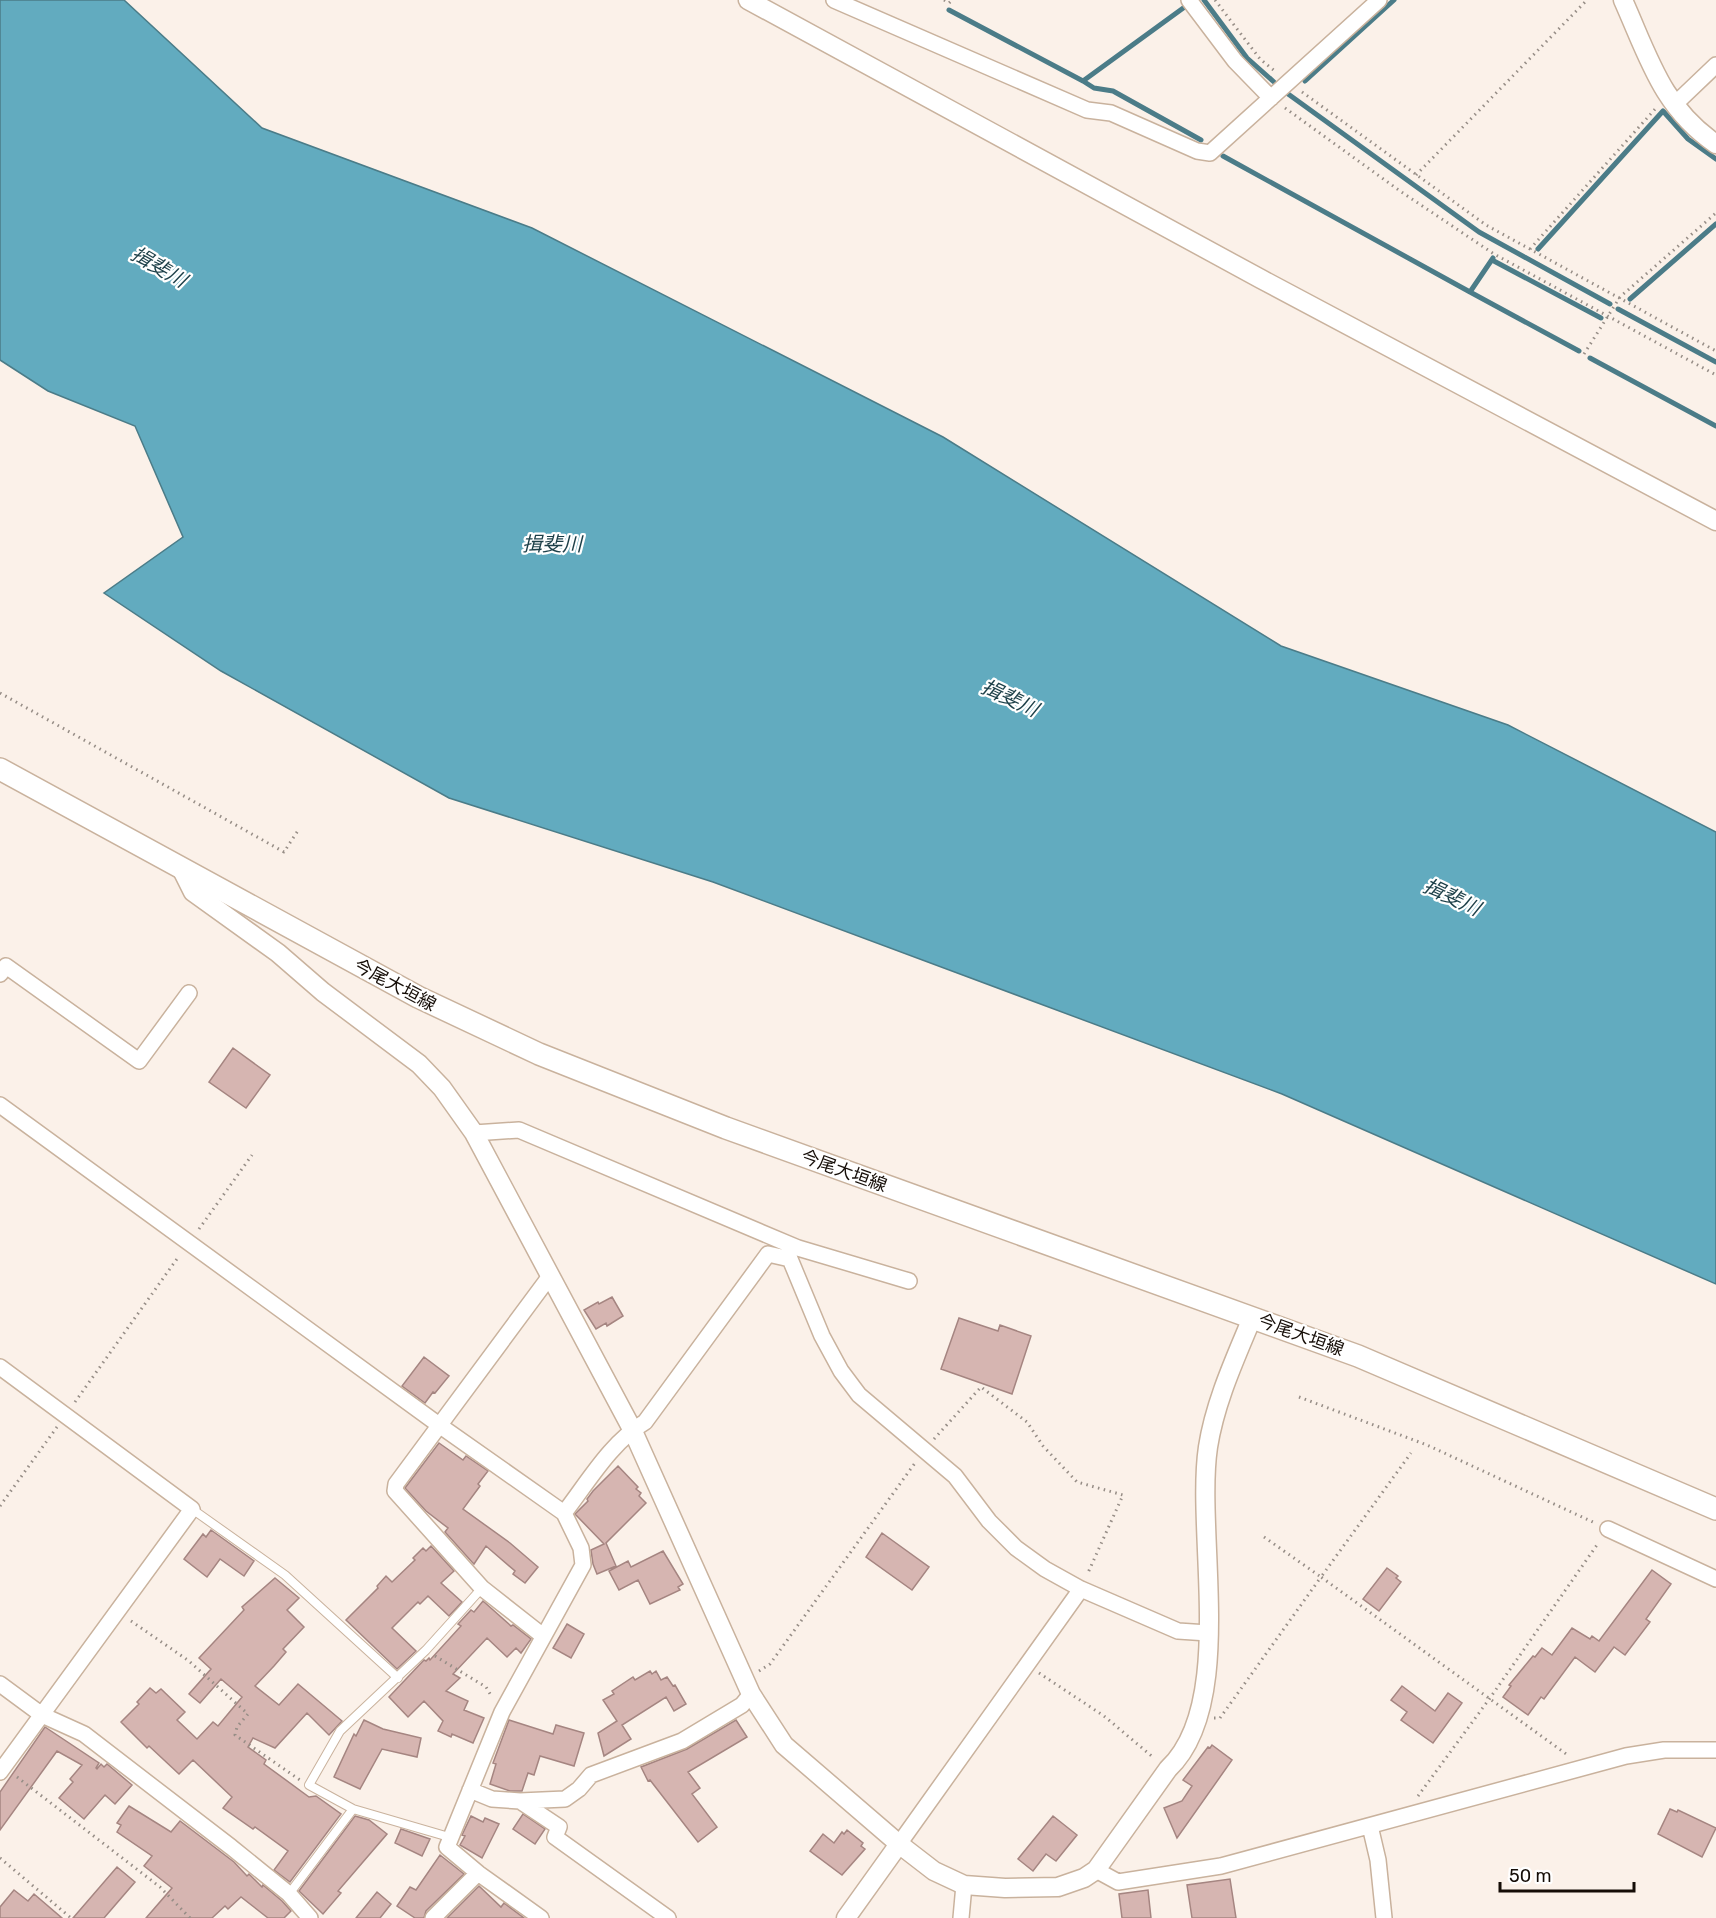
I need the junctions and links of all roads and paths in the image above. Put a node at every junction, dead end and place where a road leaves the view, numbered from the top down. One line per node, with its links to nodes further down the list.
1 (748, 0): 23 (street)
2 (834, 0): 12 (street)
3 (944, 0): 4 (path)
4 (952, 0)
5 (1189, 0): 12 (street)
6 (1215, 0): 11 (path)
7 (1379, 0): 11 (street)
8 (1587, 0): 15 (path)
9 (1623, 0): 13 (street)
10 (1716, 65): 13 (street)
11 (1288, 82): 12 (street); 15 (path)
12 (1271, 98): 19 (path)
13 (1670, 101): 14 (street); 17 (path)
14 (1716, 144)
15 (1416, 175): 17 (path)
16 (1716, 213): 18 (path)
17 (1529, 249): 18 (path)
18 (1620, 297): 19 (path); 20 (path)
19 (1608, 317): 21 (path); 22 (path)
20 (1716, 351)
21 (1584, 354)
22 (1716, 375)
23 (1716, 521)
24 (0, 693): 26 (path)
25 (0, 769): 27 (main road, 今尾大垣線)
26 (299, 829)
27 (182, 870): 31 (street); 36 (main road, 今尾大垣線)
28 (0, 974): 29 (street)
29 (189, 993)
30 (0, 1105): 33 (street)
31 (474, 1133): 34 (street); 35 (street)
32 (252, 1155): 33 (path)
33 (189, 1243): 39 (path); 40 (street)
34 (550, 1276): 40 (street); 41 (street)
35 (909, 1281)
36 (1252, 1318): 46 (main road, 今尾大垣線); 55 (street)
37 (0, 1367): 39 (street)
38 (1299, 1397): 48 (path)
39 (66, 1415): 44 (path); 45 (street)
40 (439, 1425): 47 (street); 52 (street)
41 (632, 1429): 42 (street); 47 (street); 61 (street)
42 (925, 1449): 53 (street); 53 (path); 61 (path)
43 (1411, 1453): 50 (path)
44 (0, 1506)
45 (192, 1509): 54 (street); 59 (lane)
46 (1716, 1509)
47 (564, 1513): 56 (street)
48 (1608, 1529): 51 (street); 62 (path)
49 (1264, 1537): 50 (path)
50 (1321, 1577): 62 (path); 65 (path)
51 (1716, 1579)
52 (482, 1588): 56 (street); 57 (lane)
53 (1081, 1589): 55 (street); 58 (street)
54 (117, 1612): 64 (street); 70 (path)
55 (1208, 1633): 65 (street)
56 (543, 1636): 63 (street)
57 (426, 1650): 59 (lane); 63 (path)
58 (1028, 1665): 67 (path); 77 (street)
59 (398, 1678): 70 (lane)
60 (0, 1684): 64 (street)
61 (748, 1687): 72 (street); 77 (street)
62 (1490, 1698): 69 (path); 74 (path)
63 (502, 1712): 71 (street)
64 (42, 1715): 68 (street); 82 (street)
65 (1198, 1716): 67 (street)
66 (1716, 1750): 69 (street)
67 (1168, 1769): 79 (street)
68 (2, 1770): 84 (path)
69 (1578, 1770): 74 (street)
70 (309, 1785): 73 (lane)
71 (470, 1790): 72 (street); 76 (street)
72 (520, 1801): 88 (street)
73 (353, 1809): 76 (lane); 82 (lane)
74 (1415, 1814): 75 (street)
75 (1370, 1826): 79 (street); 91 (street)
76 (449, 1838): 80 (street)
77 (899, 1844): 81 (street); 89 (street)
78 (0, 1858): 83 (path)
79 (1096, 1870): 81 (street)
80 (478, 1873): 86 (street); 87 (street)
81 (964, 1886): 90 (street)
82 (289, 1894): 85 (street)
83 (70, 1918)
84 (190, 1918)
85 (310, 1918)
86 (433, 1918)
87 (541, 1918)
88 (668, 1918)
89 (846, 1918)
90 (961, 1918)
91 (1384, 1918)

